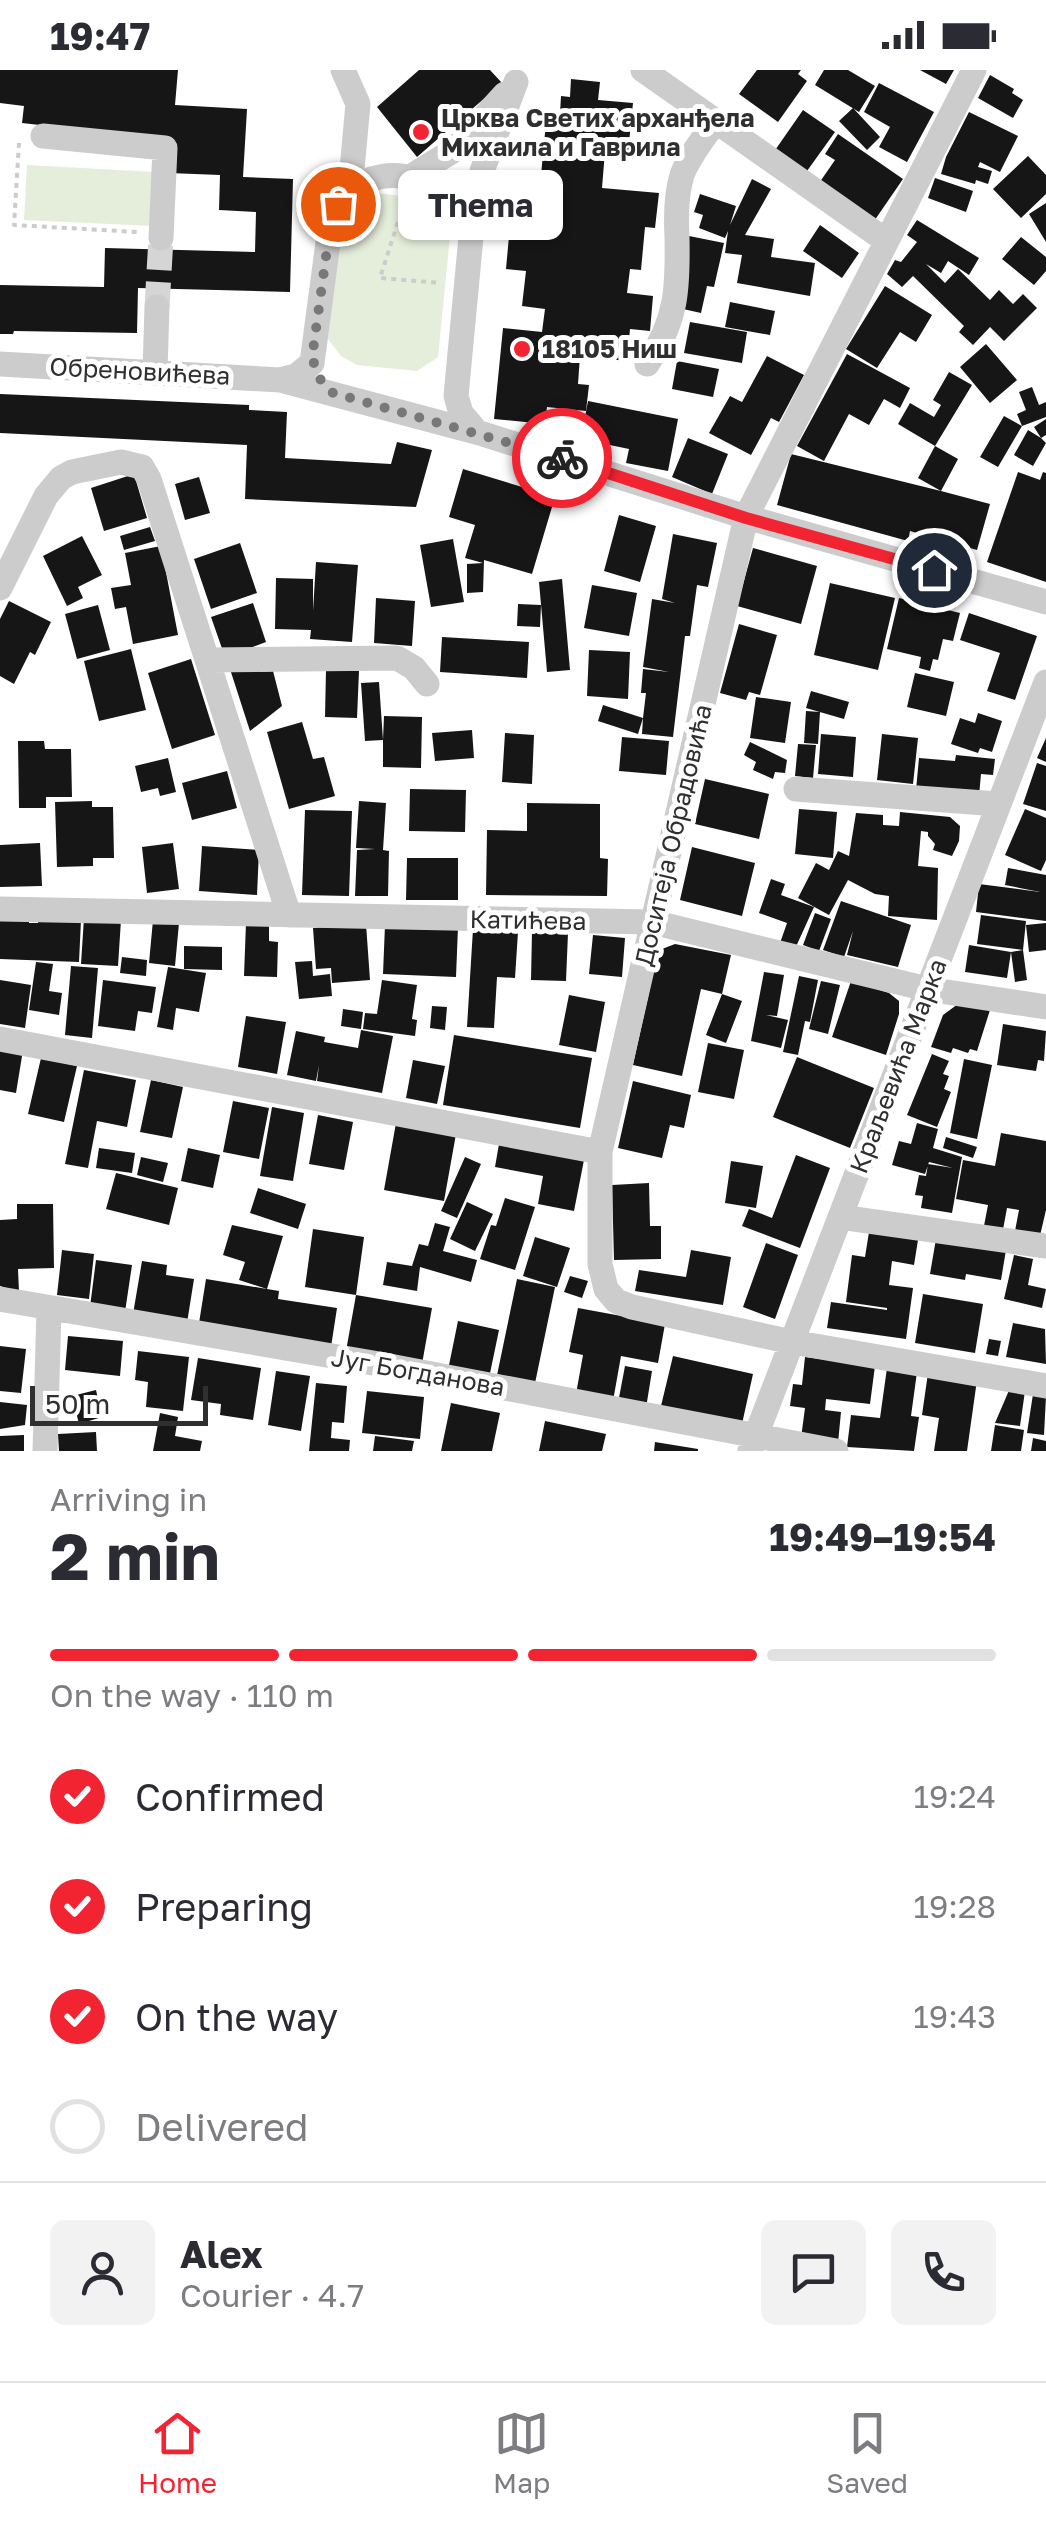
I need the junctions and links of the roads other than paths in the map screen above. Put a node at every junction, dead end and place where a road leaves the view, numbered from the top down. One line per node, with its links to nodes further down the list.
1 (343, 70): 8 (street)
2 (643, 70): 5 (street)
3 (974, 70): 11 (street, Доситеја Обрадовића)
4 (520, 76): 7 (street); 10 (street)
5 (715, 122): 11 (street); 14 (street)
6 (31, 136): 9 (street)
7 (412, 176): 8 (street); 10 (street)
8 (350, 191): 16 (street)
9 (162, 236)
10 (471, 236): 18 (street)
11 (885, 240): 21 (street, Доситеја Обрадовића)
12 (156, 307): 15 (street)
13 (0, 364): 15 (street, Обреновићева)
14 (647, 364)
15 (155, 371): 17 (street, Обреновићева)
16 (322, 378): 17 (street, Обреновићева); 17 (street); 19 (street, Обреновићева)
17 (280, 380)
18 (456, 396): 19 (street); 20 (street)
19 (432, 419): 20 (street, Обреновићева)
20 (477, 432): 21 (street, Обреновићева)
21 (746, 518): 23 (street, Обреновићева); 31 (street, Доситеја Обрадовића)
22 (0, 588): 24 (street)
23 (1046, 602)
24 (209, 660): 26 (street); 30 (street)
25 (1046, 682): 28 (street, Краљевића Марка)
26 (427, 684)
27 (796, 789): 28 (street)
28 (998, 804): 32 (street, Краљевића Марка)
29 (0, 909): 30 (street, Катићева)
30 (290, 915): 31 (street, Катићева)
31 (652, 922): 32 (street, Катићева); 35 (street, Доситеја Обрадовића)
32 (927, 989): 33 (street, Катићева); 36 (street, Краљевића Марка)
33 (1046, 1007)
34 (0, 1039): 35 (street)
35 (600, 1152): 40 (street, Доситеја Обрадовића)
36 (840, 1216): 37 (street); 40 (street, Краљевића Марка)
37 (1046, 1246)
38 (0, 1299): 39 (street, Југ Богданова)
39 (49, 1308): 42 (street, Југ Богданова); 43 (street)
40 (792, 1342): 41 (street); 42 (street, Краљевића Марка)
41 (1046, 1386)
42 (752, 1443): 44 (street, Југ Богданова)
43 (45, 1451)
44 (836, 1451)

